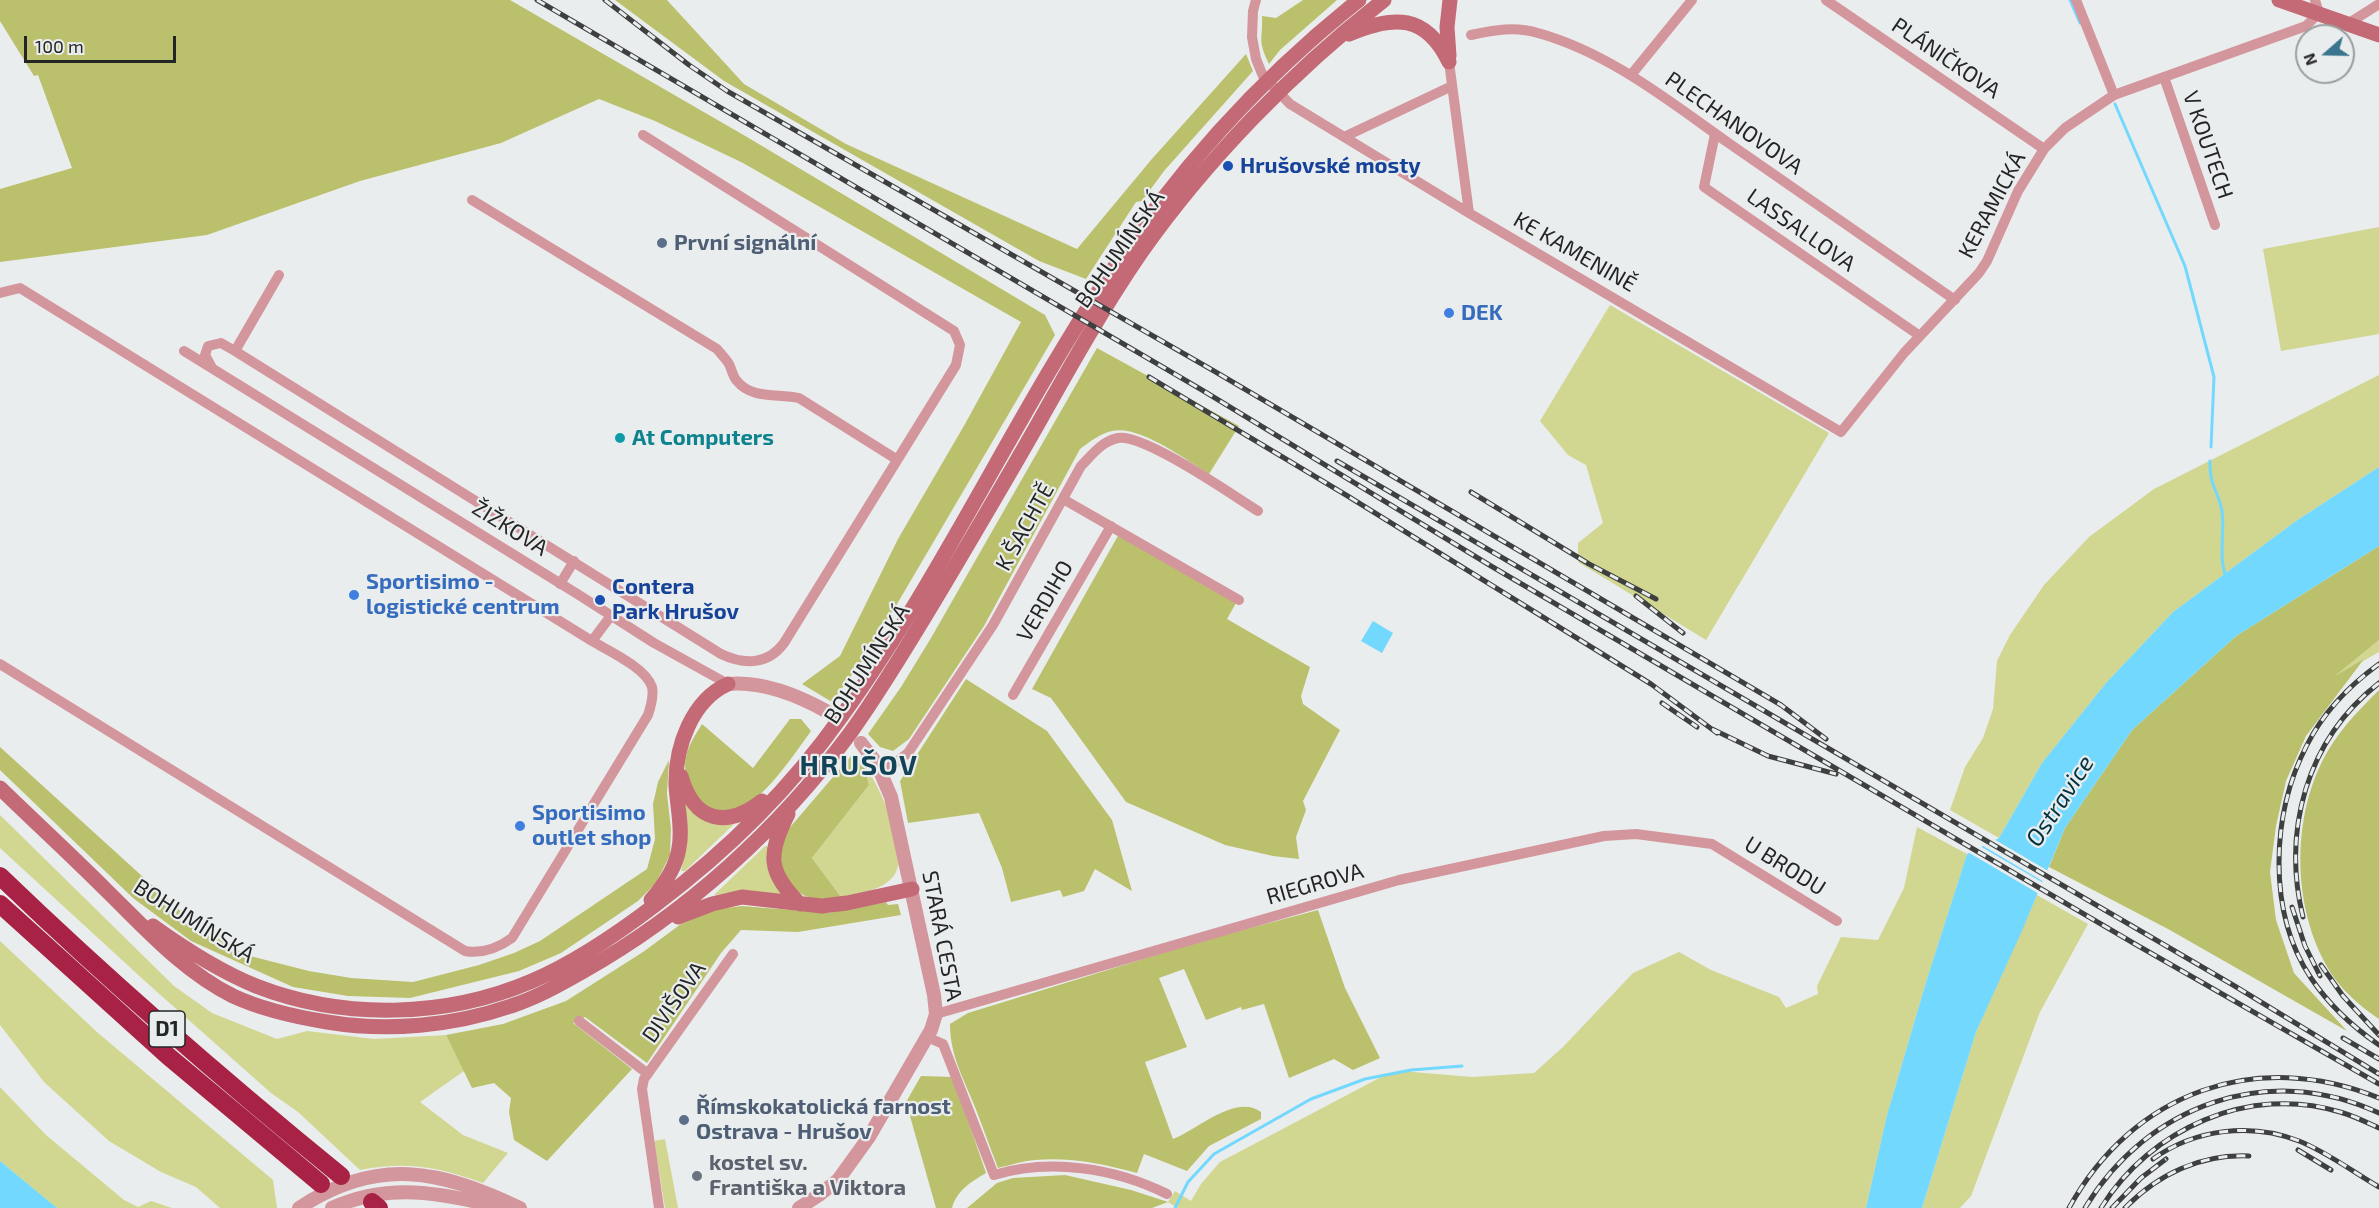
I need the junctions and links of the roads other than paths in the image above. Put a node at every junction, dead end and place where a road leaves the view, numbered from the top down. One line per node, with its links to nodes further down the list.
1 (1256, 0): 24 (street, KE KAMENINĚ)
2 (1344, 0): 13 (main road)
3 (1359, 0): 13 (main road, BOHUMÍNSKÁ)
4 (1384, 0): 16 (main road, BOHUMÍNSKÁ)
5 (1450, 0): 17 (main road)
6 (1692, 0): 18 (street)
7 (1826, 0): 25 (street, PLÁNIČKOVA)
8 (2076, 0): 21 (street)
9 (2279, 0): 11 (main road)
10 (2379, 4): 12 (street)
11 (2317, 6): 12 (main road); 19 (street, KERAMICKÁ)
12 (2349, 23): 15 (main road)
13 (1318, 35): 30 (main road, BOHUMÍNSKÁ)
14 (1471, 35): 18 (street, PLECHANOVOVA)
15 (2379, 35)
16 (1335, 39): 17 (main road); 30 (main road, BOHUMÍNSKÁ)
17 (1449, 62): 20 (street)
18 (1631, 75): 22 (street, PLECHANOVOVA)
19 (2164, 77): 21 (street, KERAMICKÁ); 28 (street, V KOUTECH)
20 (1452, 86): 24 (street); 27 (street)
21 (2114, 95): 25 (street, KERAMICKÁ)
22 (1715, 134): 32 (street, PLECHANOVOVA); 33 (street, LASSALLOVA)
23 (643, 135): 39 (street)
24 (1344, 137): 27 (street, KE KAMENINĚ)
25 (2044, 149): 32 (street, KERAMICKÁ)
26 (472, 200): 39 (street)
27 (1469, 213): 38 (street, KE KAMENINĚ)
28 (2215, 225)
29 (279, 274): 36 (street)
30 (1114, 281): 34 (main road, BOHUMÍNSKÁ)
31 (0, 293): 47 (street)
32 (1955, 300): 33 (street, KERAMICKÁ)
33 (1920, 336): 38 (street, KERAMICKÁ)
34 (1072, 346): 55 (main road, BOHUMÍNSKÁ); 56 (main road, BOHUMÍNSKÁ)
35 (184, 351): 37 (street, ŽIŽKOVA)
36 (235, 351): 37 (street); 43 (street)
37 (223, 376): 44 (street, ŽIŽKOVA)
38 (1841, 432)
39 (896, 459): 43 (street)
40 (1063, 499): 41 (street, K ŠACHTĚ); 42 (street); 54 (street, K ŠACHTĚ)
41 (1258, 511)
42 (1111, 526): 45 (street); 50 (street, VERDIHO)
43 (574, 561): 44 (street)
44 (560, 584): 46 (street, ŽIŽKOVA)
45 (1239, 600)
46 (610, 617): 47 (street); 49 (street, ŽIŽKOVA)
47 (592, 641): 48 (street)
48 (0, 664)
49 (728, 684): 51 (street, ŽIŽKOVA); 53 (main road)
50 (1012, 694)
51 (825, 711)
52 (861, 743): 54 (street, STARÁ CESTA)
53 (678, 761): 55 (main road); 66 (main road)
54 (882, 773): 60 (street, STARÁ CESTA)
55 (795, 776): 66 (main road, BOHUMÍNSKÁ)
56 (807, 787): 63 (main road); 65 (main road, BOHUMÍNSKÁ)
57 (0, 788): 61 (main road, BOHUMÍNSKÁ)
58 (1712, 844): 64 (street, U BRODU); 68 (street, RIEGROVA)
59 (0, 876): 72 (highway, D1)
60 (912, 889): 63 (main road); 68 (street, STARÁ CESTA)
61 (110, 894): 65 (main road, BOHUMÍNSKÁ); 66 (main road, BOHUMÍNSKÁ)
62 (0, 904): 73 (highway, D1)
63 (800, 904): 65 (main road)
64 (1837, 921)
65 (651, 929)
66 (614, 935)
67 (733, 954): 71 (street, DIVIŠOVA)
68 (936, 1014): 70 (street, STARÁ CESTA)
69 (579, 1021): 71 (street, DIVIŠOVA)
70 (927, 1037): 74 (street); 80 (street, STARÁ CESTA)
71 (648, 1074): 79 (street, DIVIŠOVA)
72 (341, 1176)
73 (321, 1184)
74 (1167, 1194)
75 (299, 1208): 78 (street)
76 (332, 1208): 77 (street)
77 (504, 1208)
78 (520, 1208)
79 (659, 1208)
80 (800, 1208)

